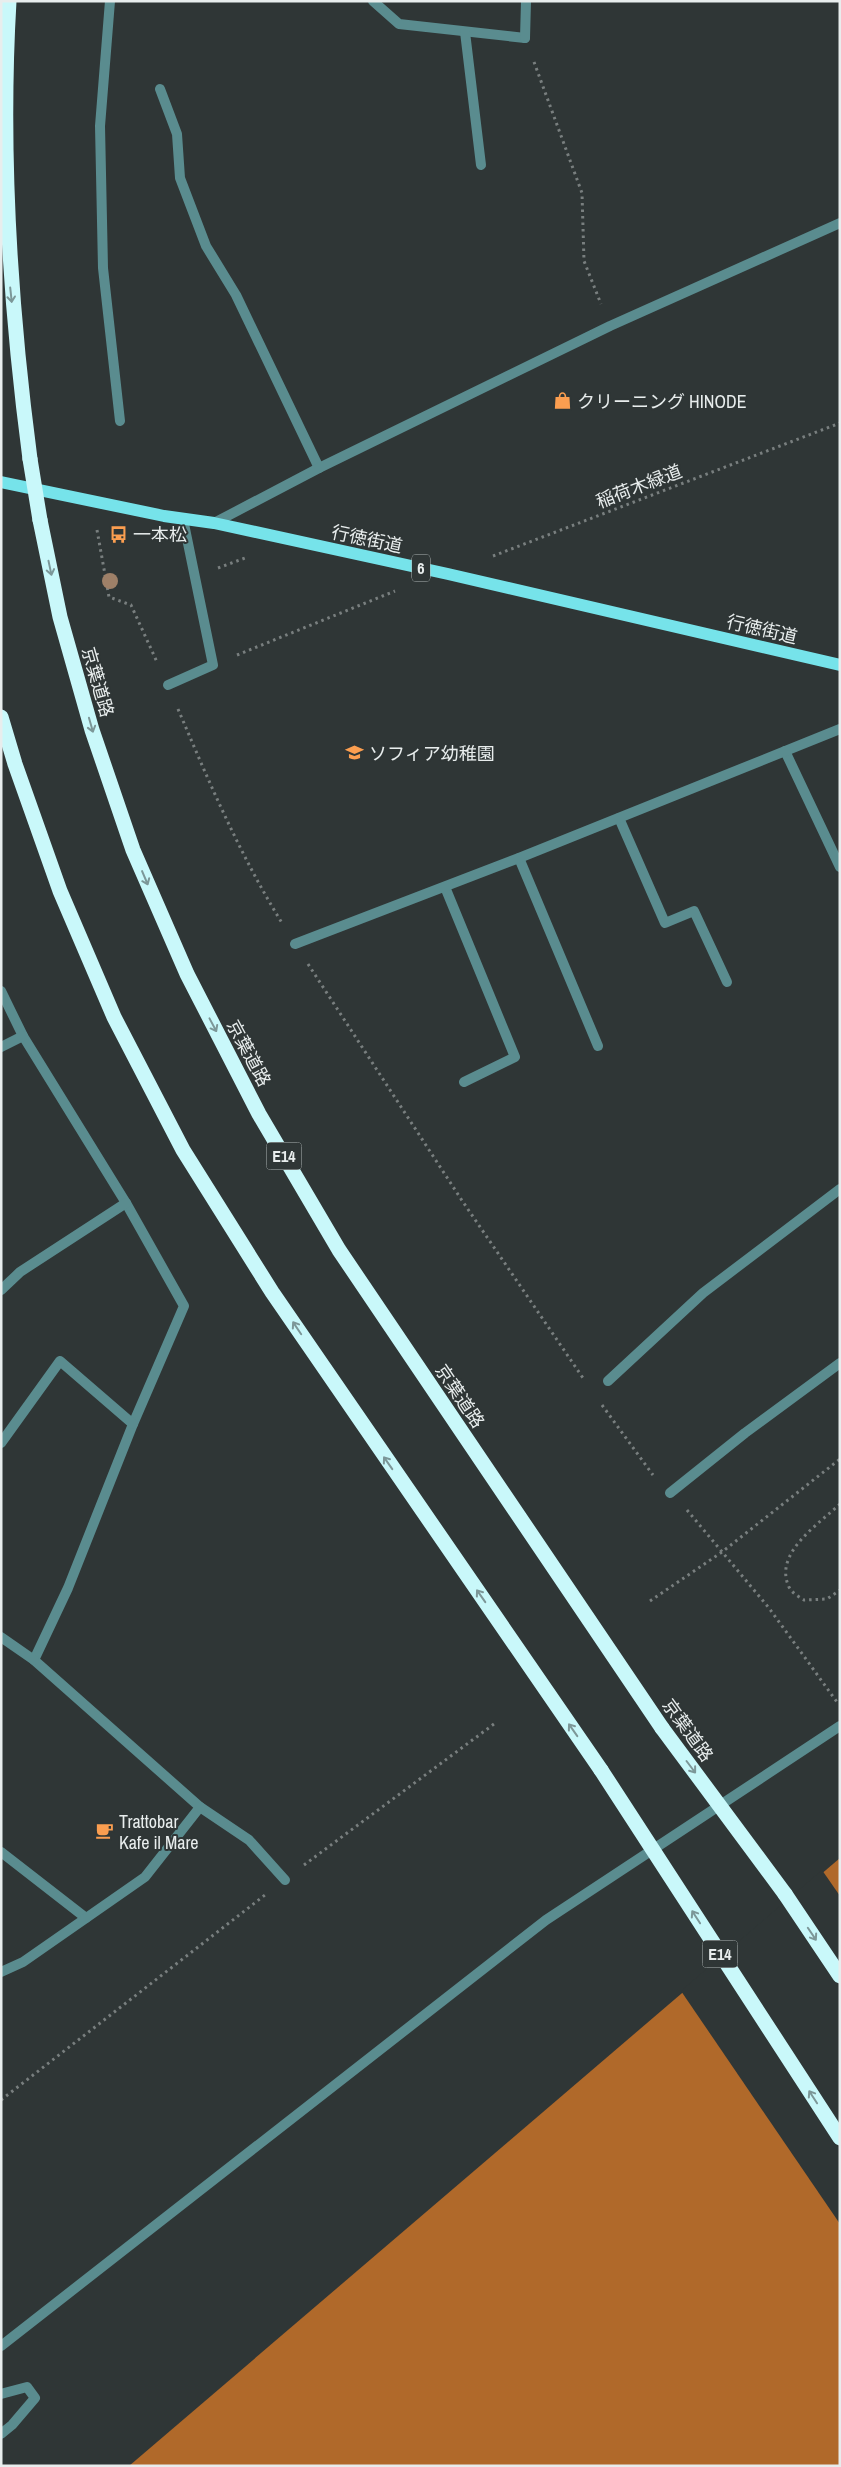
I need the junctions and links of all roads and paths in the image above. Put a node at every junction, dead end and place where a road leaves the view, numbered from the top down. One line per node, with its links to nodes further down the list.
1 (9, 1): 66 (highway, 京葉道路 / E14, one-way to 66, bridge)
2 (110, 1): 11 (street)
3 (373, 1): 5 (street)
4 (526, 1): 6 (street)
5 (465, 32): 6 (street); 8 (street)
6 (525, 38): 10 (path)
7 (160, 90): 13 (street)
8 (481, 165)
9 (840, 223): 10 (street)
10 (610, 326): 13 (street)
11 (120, 421)
12 (840, 423): 19 (path, 稲荷木緑道)
13 (319, 468): 16 (street)
14 (1, 482): 15 (main road, 行徳街道 / 6)
15 (183, 519): 16 (main road, 行徳街道 / 6); 20 (street)
16 (214, 523): 19 (main road, 行徳街道 / 6)
17 (97, 530): 24 (path)
18 (251, 556): 20 (path)
19 (448, 574): 23 (main road, 行徳街道 / 6)
20 (194, 577): 22 (street)
21 (398, 590): 22 (path)
22 (213, 665): 24 (street)
23 (840, 665)
24 (168, 685): 32 (path)
25 (1, 717): 68 (highway, E14, one-way to 25, bridge)
26 (840, 729): 27 (street)
27 (785, 751): 28 (street); 30 (street)
28 (620, 818): 29 (street); 33 (street)
29 (519, 858): 31 (street); 36 (street)
30 (840, 867)
31 (445, 886): 32 (street); 38 (street)
32 (295, 944): 43 (path)
33 (727, 982)
34 (1, 991): 35 (street)
35 (23, 1036): 37 (street); 40 (street)
36 (598, 1046)
37 (1, 1047)
38 (464, 1082)
39 (840, 1189): 44 (street)
40 (126, 1203): 41 (street); 46 (street)
41 (1, 1290)
42 (840, 1363): 50 (street)
43 (584, 1379)
44 (608, 1381)
45 (601, 1404): 49 (path)
46 (132, 1424): 47 (street); 57 (street)
47 (1, 1443)
48 (840, 1459): 53 (path)
49 (654, 1476)
50 (670, 1493)
51 (840, 1504): 54 (path)
52 (689, 1512): 53 (path)
53 (722, 1552): 55 (path); 58 (path)
54 (840, 1590)
55 (650, 1601)
56 (1, 1637): 57 (street)
57 (34, 1660): 61 (street)
58 (840, 1705)
59 (494, 1724): 63 (path)
60 (840, 1726): 69 (street)
61 (200, 1807): 63 (street); 64 (street)
62 (1, 1852): 64 (street)
63 (285, 1880): 67 (path)
64 (86, 1918): 65 (street)
65 (1, 1972)
66 (840, 1976)
67 (1, 2100)
68 (840, 2138)
69 (1, 2346)
70 (1, 2394): 71 (street)
71 (1, 2434)

